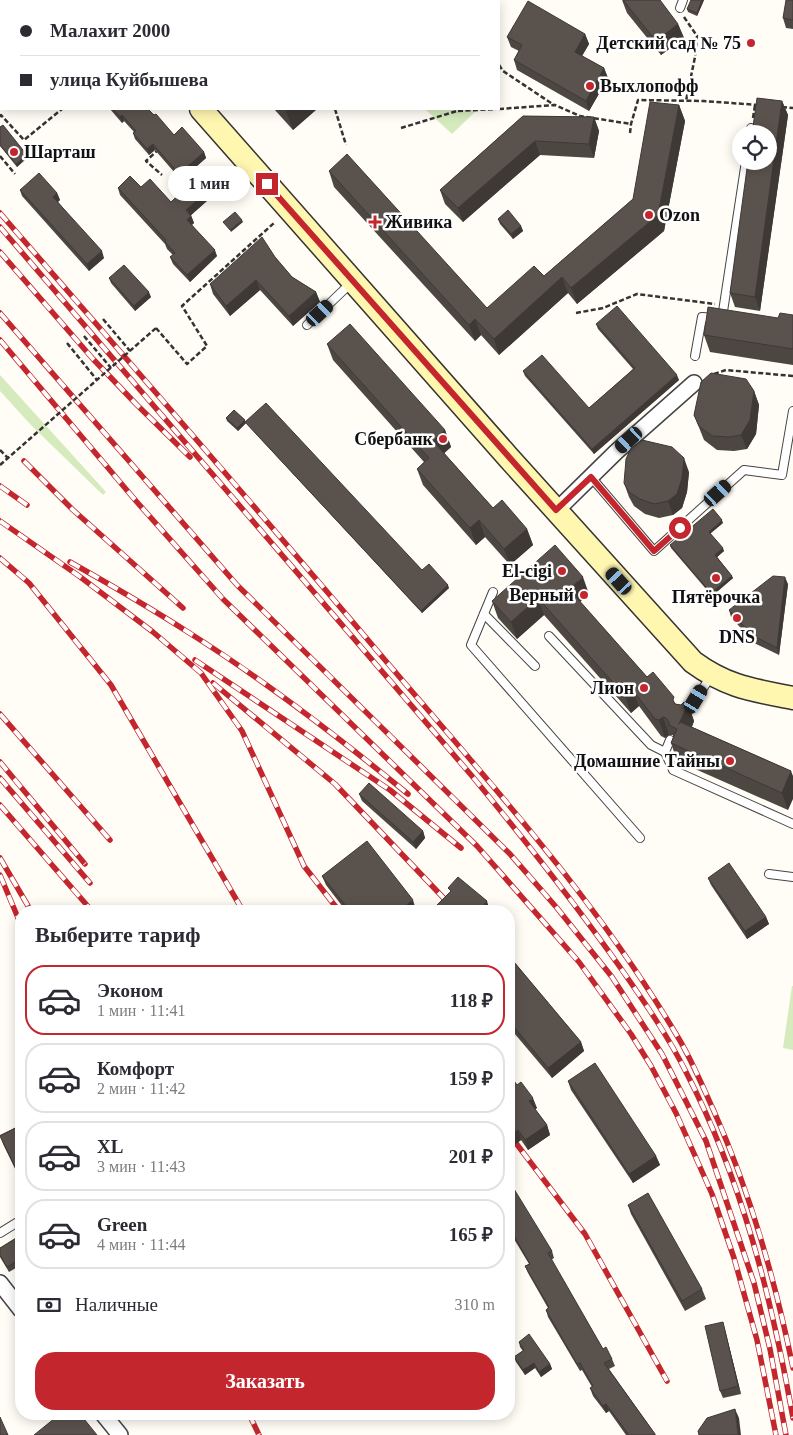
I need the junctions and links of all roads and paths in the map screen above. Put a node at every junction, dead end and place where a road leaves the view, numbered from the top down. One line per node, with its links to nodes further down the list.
1 (684, 0): 2 (lane)
2 (681, 12): 4 (path)
3 (500, 66): 5 (path)
4 (686, 101): 6 (path); 16 (path)
5 (555, 105): 10 (path); 16 (path)
6 (755, 105): 7 (path); 17 (path)
7 (765, 106)
8 (774, 106): 9 (path)
9 (793, 108)
10 (500, 109)
11 (61, 110): 15 (path)
12 (202, 110): 27 (street)
13 (335, 110): 20 (path)
14 (458, 110): 18 (path)
15 (0, 117)
16 (631, 124): 19 (path)
17 (751, 125)
18 (401, 128)
19 (630, 133)
20 (346, 145)
21 (161, 148): 25 (path)
22 (0, 156): 24 (path)
23 (745, 170): 28 (lane)
24 (15, 174)
25 (162, 176)
26 (274, 223): 36 (path, bridge)
27 (353, 282): 33 (lane); 47 (street)
28 (724, 305): 29 (path); 30 (lane)
29 (576, 313)
30 (722, 318): 32 (lane); 37 (lane)
31 (103, 319): 36 (path)
32 (731, 320)
33 (307, 325)
34 (84, 336): 38 (path)
35 (67, 343): 40 (path)
36 (130, 350): 38 (path, bridge)
37 (695, 356)
38 (111, 368): 40 (path, bridge)
39 (793, 376): 41 (path)
40 (97, 380): 44 (path, bridge)
41 (694, 383): 46 (street)
42 (793, 411): 46 (lane)
43 (0, 450): 44 (path)
44 (8, 458): 45 (path, bridge)
45 (0, 465)
46 (591, 477): 47 (street)
47 (556, 510): 52 (street)
48 (493, 592): 49 (lane)
49 (484, 614): 51 (lane); 58 (lane)
50 (549, 636): 56 (lane)
51 (535, 666)
52 (711, 676): 53 (street); 54 (lane)
53 (793, 698)
54 (685, 717)
55 (670, 740): 56 (lane)
56 (665, 752): 57 (lane)
57 (793, 824)
58 (640, 838)
59 (769, 874): 60 (lane)
60 (793, 877)
61 (15, 1224): 62 (lane)
62 (0, 1233)
63 (0, 1283): 64 (street)
64 (15, 1302)
65 (108, 1420): 66 (street)
66 (120, 1435)

